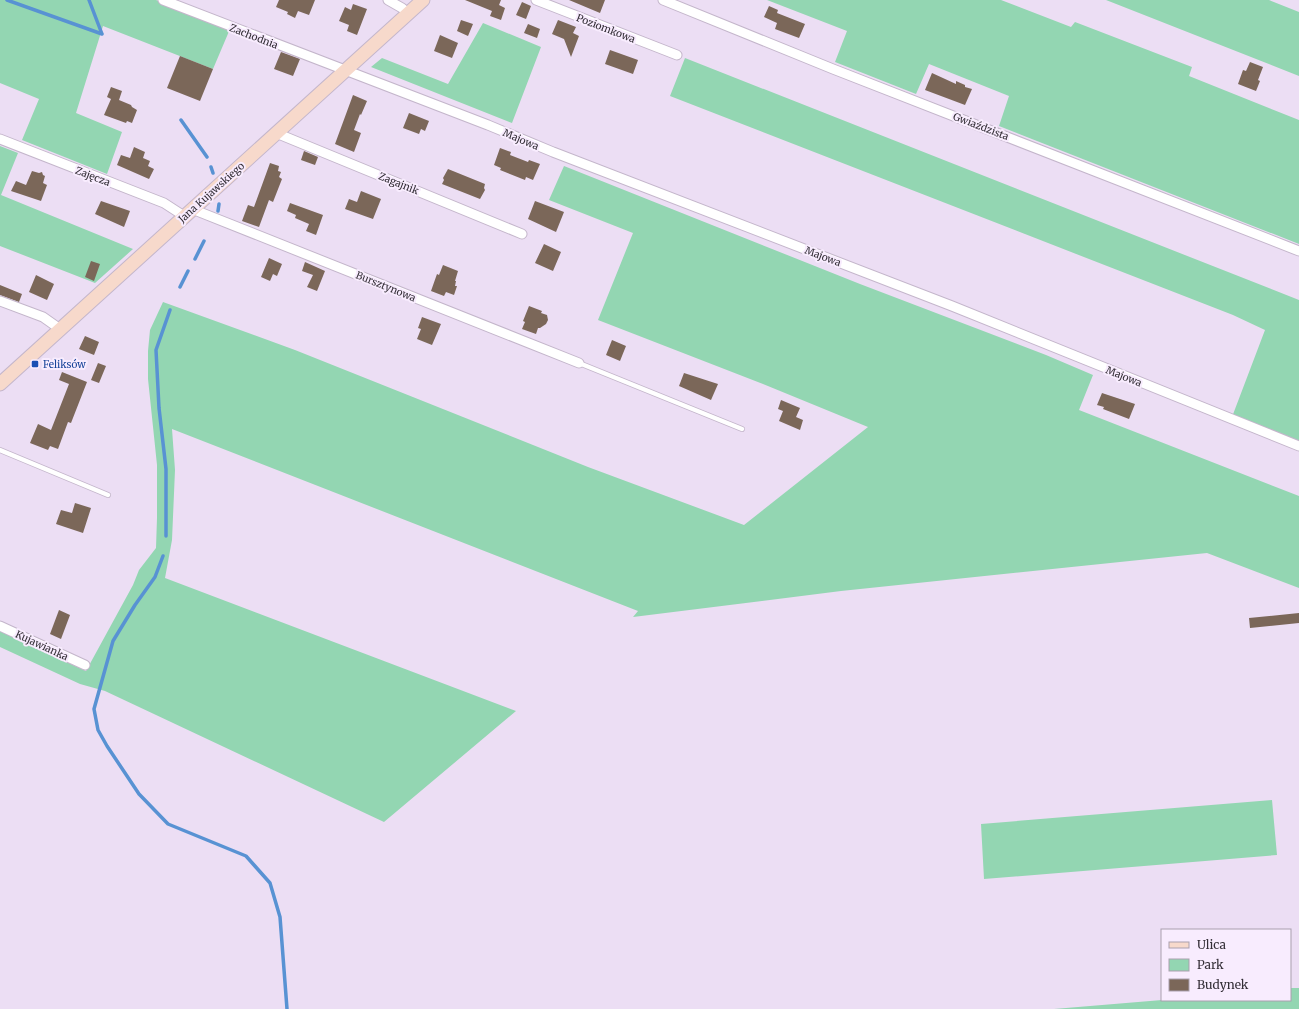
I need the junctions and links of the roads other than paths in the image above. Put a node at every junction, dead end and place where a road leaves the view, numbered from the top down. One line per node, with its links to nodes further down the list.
1 (163, 0): 8 (street, Zachodnia)
2 (388, 0): 6 (street)
3 (423, 0): 6 (main road, Jana Kujawskiego)
4 (536, 0): 7 (street, Poziomkowa)
5 (663, 0): 13 (street, Gwiaździsta)
6 (408, 13): 8 (main road, Jana Kujawskiego)
7 (677, 55)
8 (345, 71): 9 (main road, Jana Kujawskiego); 19 (street, Majowa)
9 (276, 133): 11 (main road, Jana Kujawskiego); 12 (street, Zagajnik)
10 (0, 139): 11 (street, Zajęcza)
11 (188, 213): 15 (main road, Jana Kujawskiego); 16 (street, Bursztynowa)
12 (522, 234)
13 (1299, 251)
14 (0, 301): 15 (street)
15 (60, 329): 17 (main road, Jana Kujawskiego)
16 (579, 364): 18 (lane)
17 (0, 384)
18 (742, 429)
19 (1299, 446)
20 (0, 450): 21 (lane)
21 (108, 494)
22 (0, 626): 23 (street, Kujawianka)
23 (85, 665)

